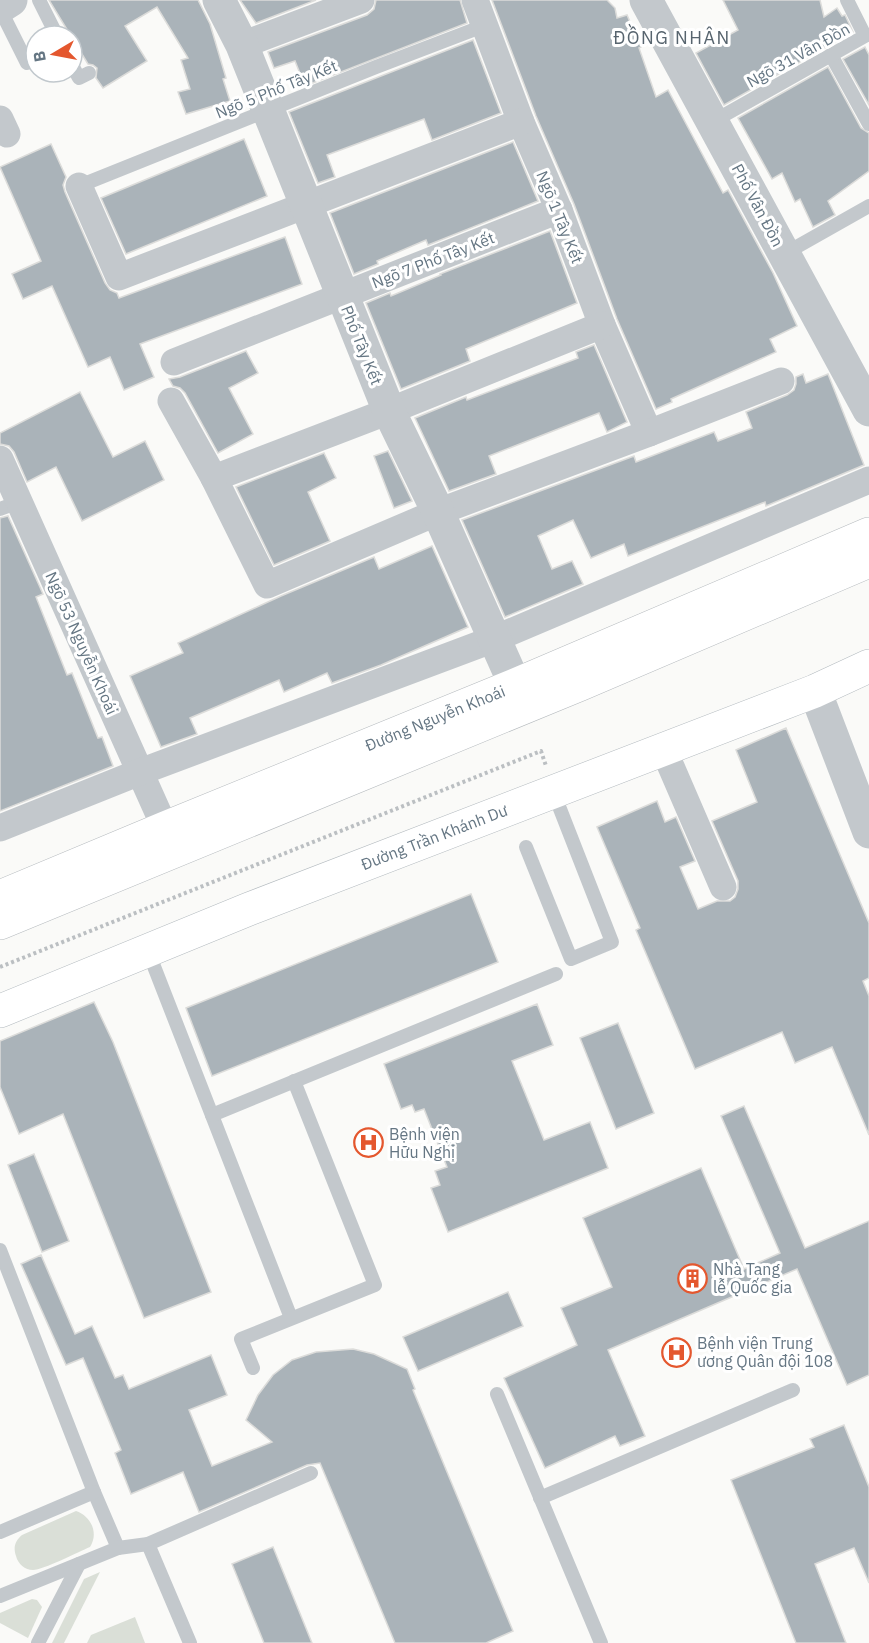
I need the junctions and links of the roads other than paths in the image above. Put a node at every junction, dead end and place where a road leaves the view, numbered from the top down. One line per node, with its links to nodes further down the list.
1 (11, 0): 8 (street)
2 (39, 0): 9 (lane)
3 (219, 0): 12 (street, Phố Tây Kết)
4 (361, 0): 12 (street)
5 (475, 0): 11 (street, Ngõ 1 Tây Kết)
6 (646, 0): 19 (street, Phố Vân Đồn)
7 (847, 0): 10 (lane, Ngõ 31 Vân Đồn)
8 (0, 8): 14 (lane)
9 (51, 24)
10 (864, 24): 13 (lane, Ngõ 31 Vân Đồn)
11 (486, 25): 17 (lane, Ngõ 5 Phố Tây Kết); 18 (street, Ngõ 1 Tây Kết)
12 (242, 45): 17 (street, Phố Tây Kết)
13 (831, 55): 19 (lane, Ngõ 31 Vân Đồn); 20 (lane)
14 (24, 57)
15 (89, 73): 16 (lane)
16 (84, 76)
17 (268, 110): 21 (lane, Ngõ 5 Phố Tây Kết); 22 (street, Phố Tây Kết)
18 (521, 122): 22 (street); 24 (street, Ngõ 1 Tây Kết)
19 (712, 122): 25 (street, Phố Vân Đồn)
20 (869, 124)
21 (79, 186): 22 (street)
22 (305, 204): 26 (street, Phố Tây Kết)
23 (869, 206): 25 (lane)
24 (559, 210): 26 (street, Ngõ 7 Phố Tây Kết); 27 (street, Ngõ 1 Tây Kết)
25 (784, 254): 31 (street, Phố Vân Đồn)
26 (343, 295): 28 (street, Ngõ 7 Phố Tây Kết); 32 (street, Phố Tây Kết)
27 (602, 325): 32 (street); 33 (street, Ngõ 1 Tây Kết)
28 (174, 362)
29 (781, 381): 33 (street)
30 (171, 401): 35 (street)
31 (868, 405)
32 (389, 411): 35 (street); 38 (street, Phố Tây Kết)
33 (649, 433): 38 (street)
34 (0, 459): 37 (street, Ngõ 53 Nguyễn Khoái)
35 (214, 478): 38 (street)
36 (869, 480): 41 (street)
37 (10, 506): 46 (street, Ngõ 53 Nguyễn Khoái)
38 (438, 512): 41 (street, Phố Tây Kết)
39 (869, 534): 43 (main road, Đường Nguyễn Khoái)
40 (869, 561): 54 (main road, Đường Nguyễn Khoái)
41 (494, 639): 43 (street, Phố Tây Kết); 46 (street)
42 (869, 666): 44 (main road, Đường Trần Khánh Dư)
43 (515, 685): 49 (main road, Đường Nguyễn Khoái)
44 (814, 691): 45 (main road, Đường Trần Khánh Dư); 50 (street)
45 (663, 748): 47 (main road, Đường Trần Khánh Dư); 52 (street)
46 (140, 772): 48 (street); 49 (street, Ngõ 53 Nguyễn Khoái)
47 (553, 791): 51 (lane); 55 (main road, Đường Trần Khánh Dư)
48 (0, 828)
49 (165, 828): 53 (main road, Đường Nguyễn Khoái)
50 (869, 832)
51 (526, 847)
52 (723, 887)
53 (0, 897)
54 (0, 923)
55 (148, 951): 57 (main road, Đường Trần Khánh Dư); 59 (lane)
56 (556, 974): 58 (lane)
57 (0, 1011)
58 (294, 1082): 59 (lane); 61 (lane)
59 (212, 1115): 61 (lane)
60 (0, 1250): 66 (lane)
61 (291, 1318): 62 (lane)
62 (252, 1368)
63 (793, 1390): 67 (lane)
64 (496, 1394): 67 (lane)
65 (311, 1473): 69 (lane)
66 (94, 1492): 68 (lane); 70 (lane)
67 (540, 1498): 75 (lane)
68 (0, 1532)
69 (148, 1544): 70 (lane); 74 (lane)
70 (118, 1548): 71 (lane)
71 (79, 1564): 72 (lane); 73 (lane)
72 (0, 1596)
73 (38, 1643)
74 (190, 1643)
75 (601, 1643)

